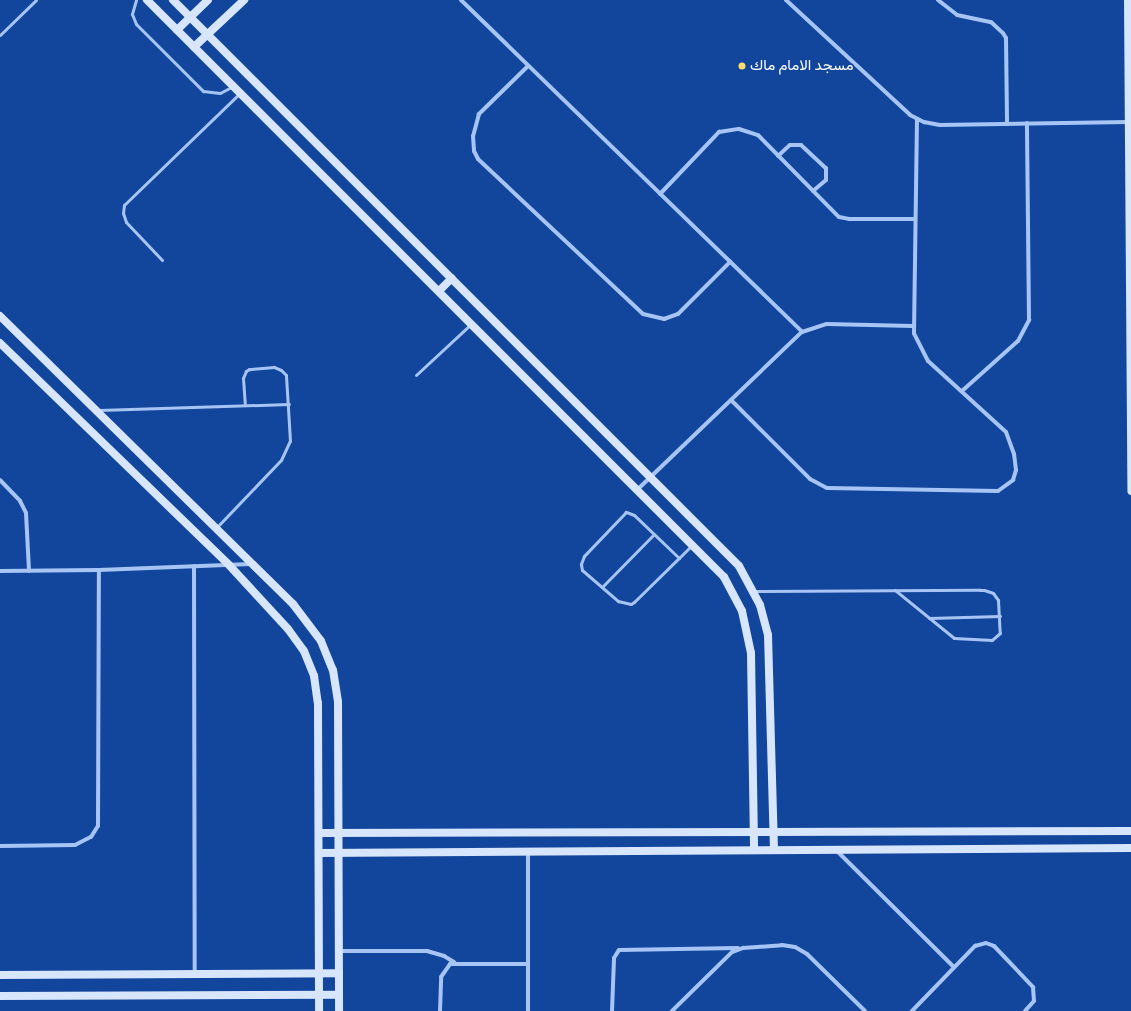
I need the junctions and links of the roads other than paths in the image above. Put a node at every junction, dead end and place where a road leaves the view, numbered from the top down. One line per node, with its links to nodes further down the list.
1 (36, 0): 13 (lane)
2 (136, 0): 17 (lane)
3 (147, 0): 12 (street)
4 (173, 0): 11 (street)
5 (208, 0): 11 (street)
6 (244, 0): 14 (street)
7 (461, 0): 16 (street)
8 (786, 0): 19 (street)
9 (938, 0): 22 (street)
10 (1128, 0): 20 (street)
11 (191, 17): 12 (street); 14 (street)
12 (177, 30): 15 (street)
13 (0, 34)
14 (208, 34): 15 (street); 29 (street)
15 (194, 47): 17 (street)
16 (528, 66): 25 (street); 28 (street)
17 (233, 86): 18 (street)
18 (240, 94): 27 (lane); 30 (street)
19 (917, 119): 22 (street); 26 (street)
20 (1128, 122): 21 (street); 35 (street)
21 (1027, 123): 22 (street); 38 (street)
22 (1007, 124)
23 (778, 156): 24 (street); 24 (street); 25 (street)
24 (813, 192): 26 (street)
25 (660, 194): 28 (street)
26 (915, 219): 33 (street)
27 (162, 260)
28 (730, 262): 34 (street)
29 (452, 278): 30 (street); 43 (street)
30 (439, 291): 32 (street)
31 (0, 316): 42 (street)
32 (472, 323): 37 (lane); 45 (street)
33 (913, 326): 34 (street); 38 (street)
34 (802, 332): 39 (street)
35 (1130, 332): 46 (street)
36 (0, 343): 52 (street)
37 (416, 375)
38 (962, 391): 39 (street)
39 (731, 400): 43 (street)
40 (289, 404): 41 (lane); 41 (lane); 47 (lane)
41 (245, 405): 42 (lane)
42 (97, 410): 47 (street)
43 (652, 476): 45 (street); 59 (street)
44 (0, 480): 56 (street)
45 (638, 489): 49 (street)
46 (1131, 491)
47 (216, 528): 51 (street)
48 (654, 534): 50 (lane); 57 (lane); 57 (lane)
49 (693, 544): 50 (lane); 63 (street)
50 (679, 558): 57 (lane)
51 (252, 564): 52 (street); 66 (street)
52 (229, 565): 53 (street); 65 (street)
53 (194, 566): 54 (street); 80 (street)
54 (99, 570): 56 (street); 67 (street)
55 (0, 571): 56 (street)
56 (30, 571)
57 (602, 587)
58 (894, 590): 59 (lane); 60 (lane); 61 (lane)
59 (754, 591): 64 (street)
60 (1000, 616): 61 (lane); 61 (lane)
61 (929, 618)
62 (1131, 831): 64 (street)
63 (753, 832): 64 (street); 66 (street); 69 (street)
64 (773, 832): 70 (street)
65 (319, 833): 66 (street); 73 (street)
66 (339, 833): 74 (street)
67 (0, 846)
68 (1131, 848): 71 (street)
69 (754, 850): 70 (street); 72 (street)
70 (774, 850): 71 (street)
71 (836, 850): 79 (street)
72 (528, 852): 74 (street); 78 (street)
73 (319, 853): 74 (street); 81 (street)
74 (339, 853): 76 (street)
75 (743, 948): 91 (street); 92 (street); 93 (street)
76 (339, 951): 77 (street); 82 (street)
77 (454, 962): 78 (street); 89 (street)
78 (528, 964): 90 (street)
79 (954, 967): 94 (street); 95 (street)
80 (195, 973): 81 (street); 83 (street)
81 (319, 973): 82 (street); 84 (street)
82 (339, 973): 85 (street)
83 (0, 975)
84 (319, 995): 85 (street); 86 (street); 87 (street)
85 (339, 995): 88 (street)
86 (0, 996)
87 (319, 1011)
88 (339, 1011)
89 (440, 1011)
90 (528, 1011)
91 (612, 1011)
92 (672, 1011)
93 (865, 1011)
94 (912, 1011)
95 (1026, 1011)

